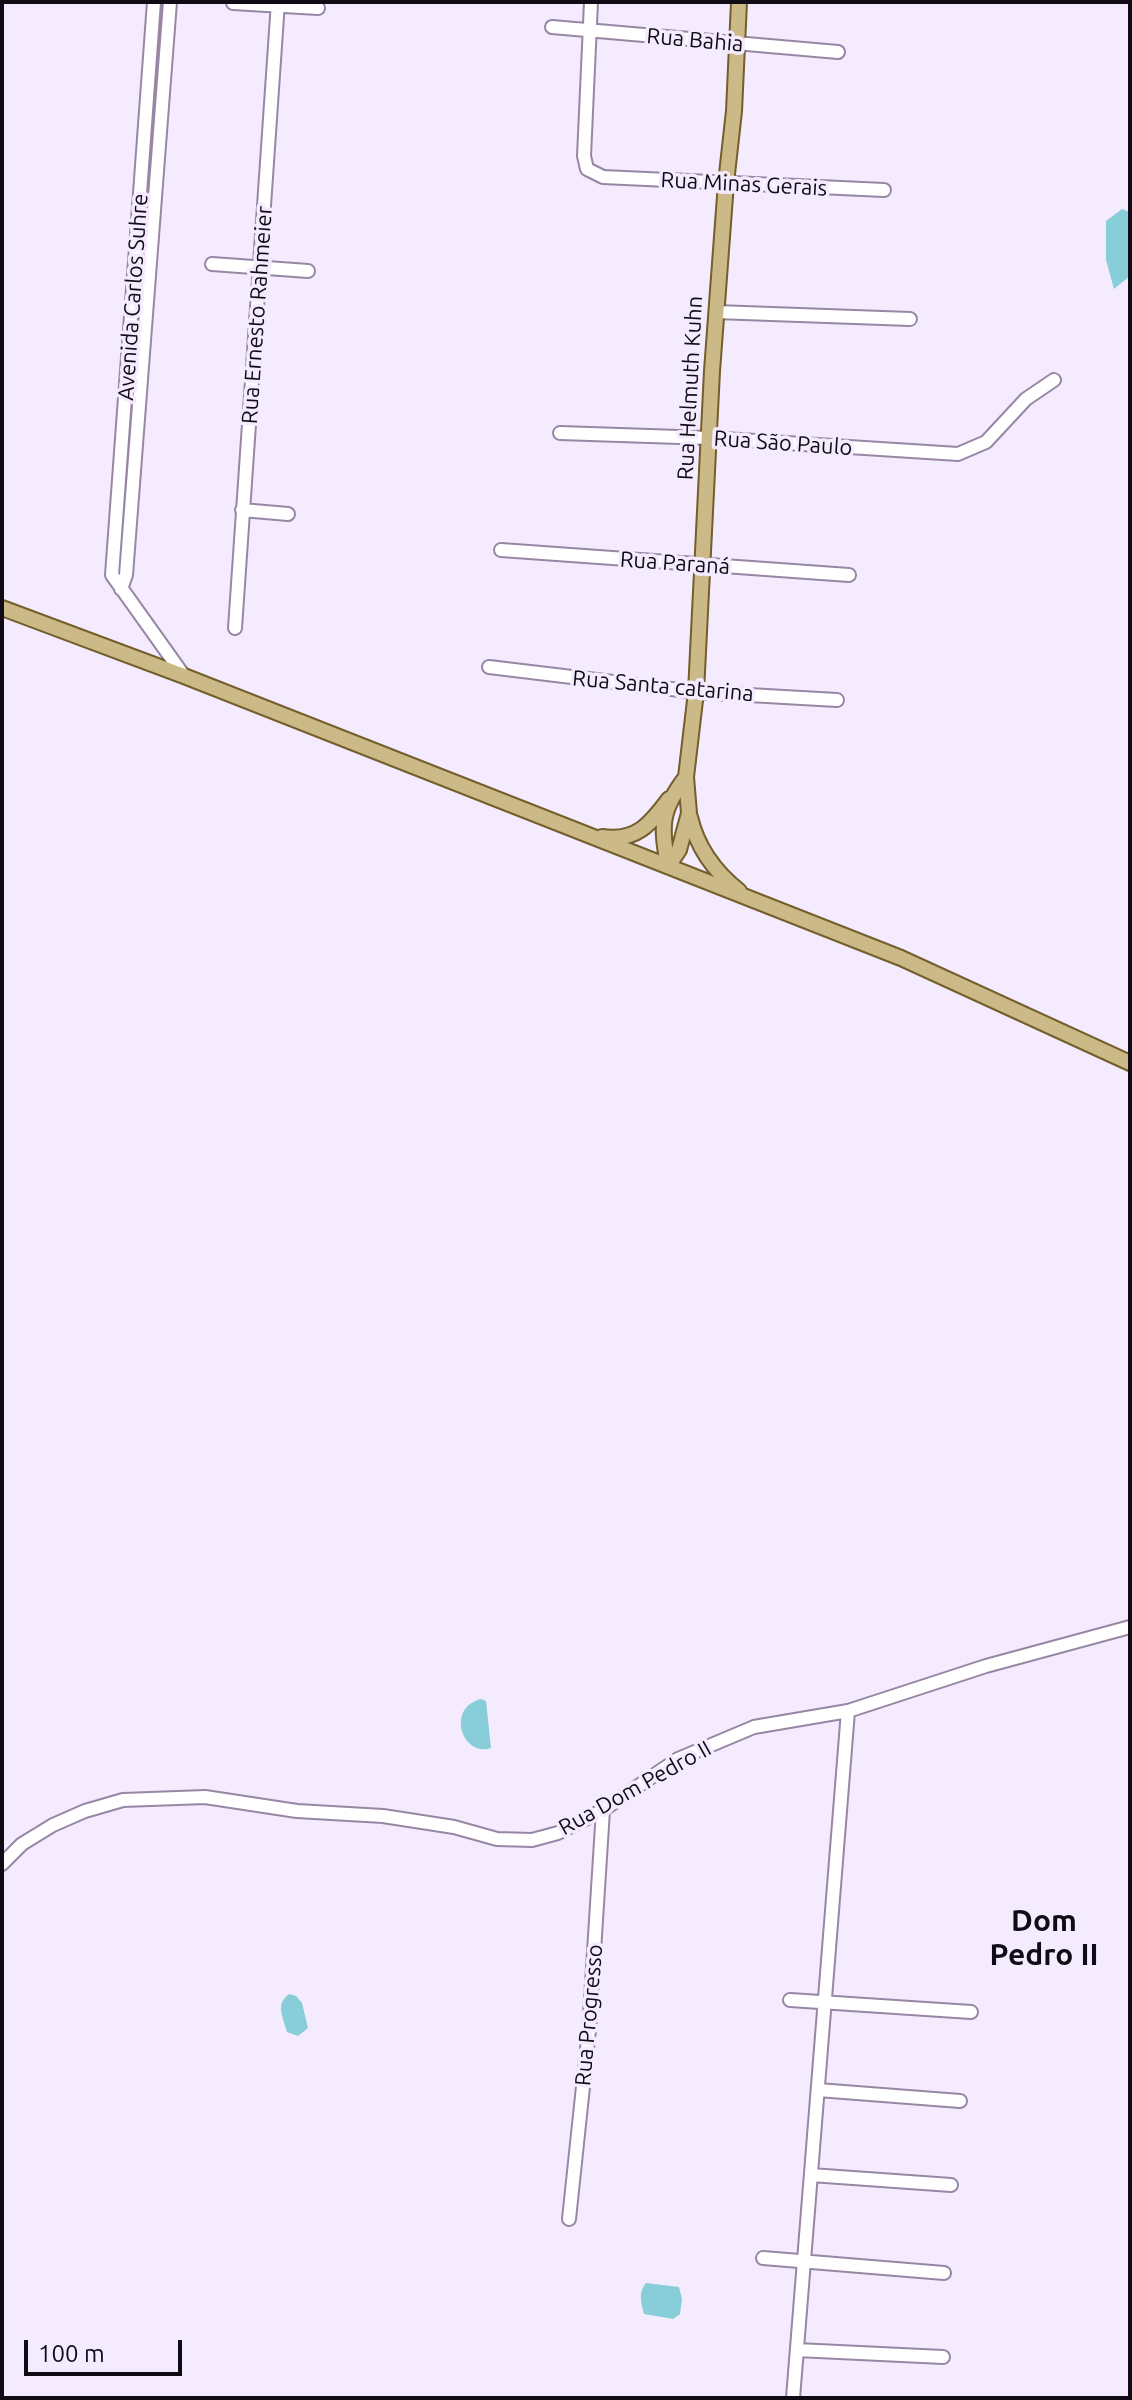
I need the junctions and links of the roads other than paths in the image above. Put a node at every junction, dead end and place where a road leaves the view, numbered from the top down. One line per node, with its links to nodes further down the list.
1 (154, 2): 14 (street, Avenida Carlos Suhre)
2 (170, 2): 15 (street, Avenida Carlos Suhre)
3 (591, 2): 9 (street)
4 (739, 2): 10 (main road, Rua Helmuth Kuhn)
5 (233, 3): 6 (street)
6 (278, 4): 7 (street); 17 (street, Rua Ernesto Rahmeier)
7 (318, 8)
8 (552, 27): 9 (street, Rua Bahia)
9 (589, 31): 10 (street, Rua Bahia); 12 (street, Rua Minas Gerais)
10 (737, 43): 11 (street, Rua Bahia); 12 (main road, Rua Helmuth Kuhn)
11 (838, 52)
12 (726, 183): 13 (street, Rua Minas Gerais); 19 (main road, Rua Helmuth Kuhn)
13 (884, 190)
14 (136, 255): 15 (street); 29 (street, Avenida Carlos Suhre)
15 (152, 256): 29 (street, Avenida Carlos Suhre)
16 (212, 264): 17 (street)
17 (260, 268): 18 (street); 24 (street, Rua Ernesto Rahmeier)
18 (308, 271)
19 (716, 312): 20 (street); 23 (main road, Rua Helmuth Kuhn)
20 (910, 319)
21 (1054, 380): 23 (street, Rua São Paulo)
22 (560, 433): 23 (street, Rua São Paulo)
23 (709, 438): 27 (main road, Rua Helmuth Kuhn)
24 (242, 510): 25 (street); 31 (street, Rua Ernesto Rahmeier)
25 (288, 514)
26 (501, 550): 27 (street, Rua Paraná)
27 (701, 565): 28 (street, Rua Paraná); 34 (main road, Rua Helmuth Kuhn)
28 (849, 575)
29 (121, 589): 33 (street, Avenida Carlos Suhre)
30 (2, 608): 33 (main road)
31 (235, 628)
32 (489, 667): 34 (street, Rua Santa catarina)
33 (184, 676): 39 (main road)
34 (696, 692): 35 (street, Rua Santa catarina); 36 (main road, Rua Helmuth Kuhn)
35 (837, 700)
36 (686, 777): 37 (main road); 38 (main road, Rua Helmuth Kuhn)
37 (669, 799): 39 (main road); 40 (main road)
38 (689, 813): 40 (main road, Rua Helmuth Kuhn); 41 (main road)
39 (589, 835): 40 (main road)
40 (668, 866): 41 (main road)
41 (756, 902): 42 (main road)
42 (1130, 1063)
43 (1130, 1627): 44 (street, Rua Dom Pedro II)
44 (848, 1711): 45 (street, Rua Dom Pedro II); 48 (street)
45 (603, 1810): 46 (street, Rua Dom Pedro II); 54 (street, Rua Progresso)
46 (2, 1864)
47 (790, 2000): 48 (street)
48 (825, 2003): 49 (street); 50 (street)
49 (971, 2012)
50 (818, 2090): 51 (street); 52 (street)
51 (960, 2101)
52 (811, 2175): 53 (street); 56 (street)
53 (951, 2185)
54 (569, 2219)
55 (763, 2258): 56 (street)
56 (804, 2261): 57 (street); 58 (street)
57 (944, 2273)
58 (797, 2350): 59 (street); 60 (street)
59 (943, 2357)
60 (793, 2398)

